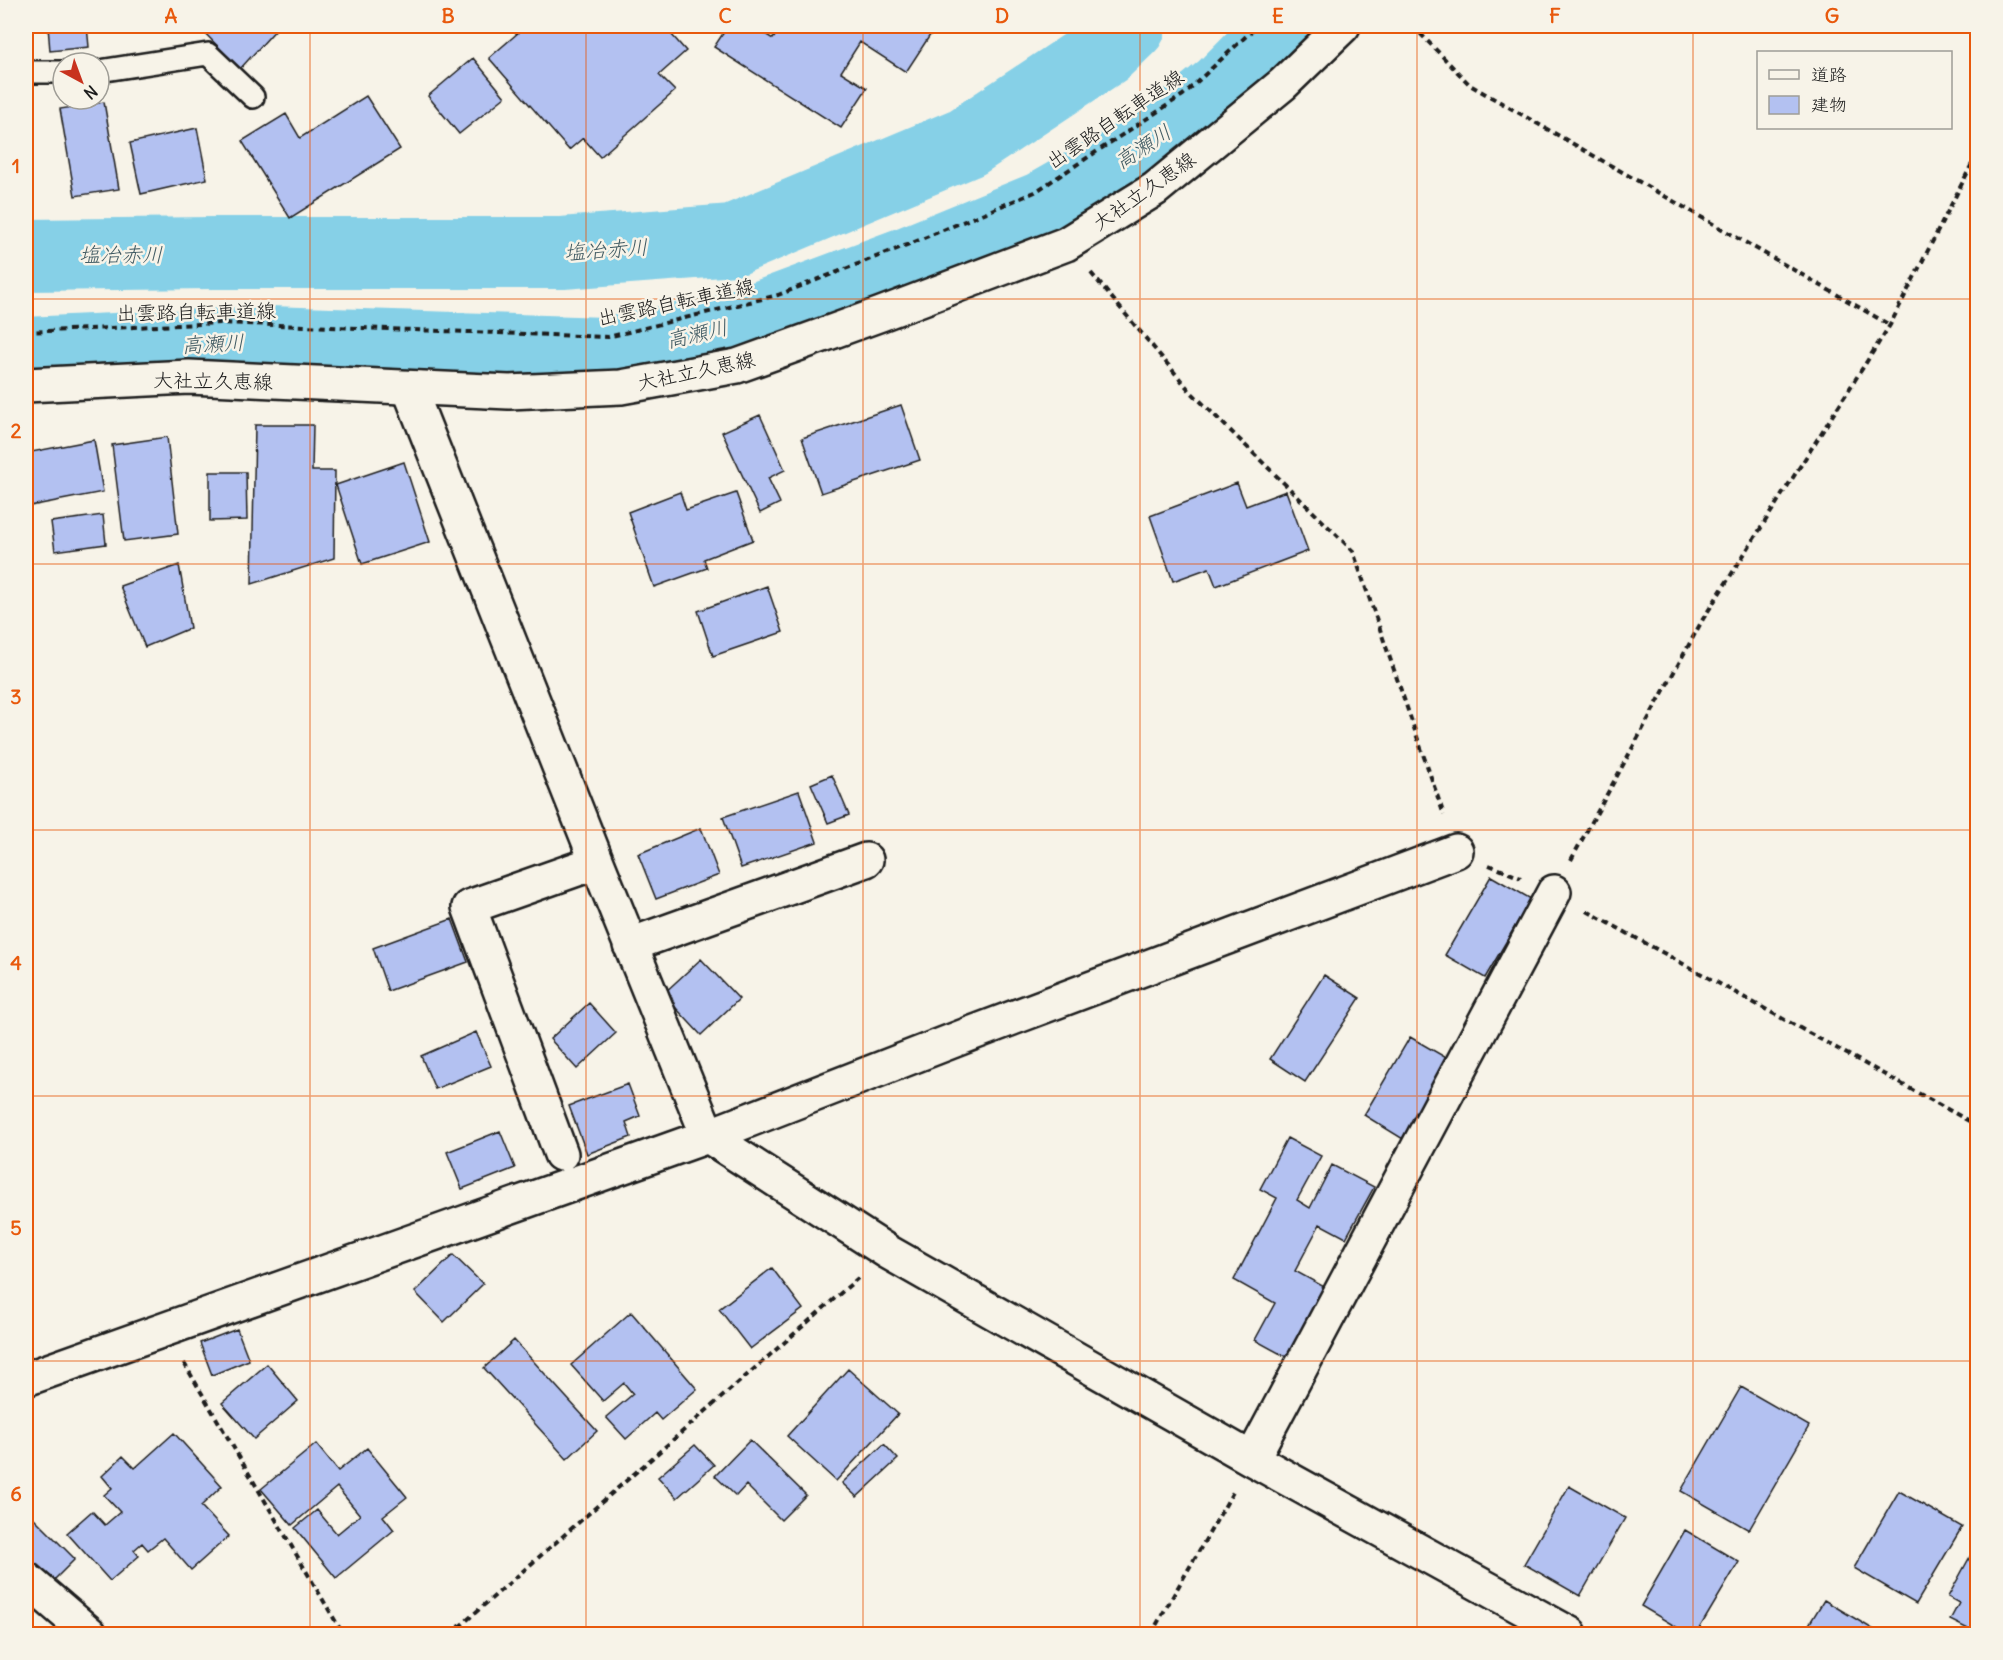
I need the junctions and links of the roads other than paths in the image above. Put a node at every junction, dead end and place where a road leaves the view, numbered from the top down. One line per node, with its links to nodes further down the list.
1 (1343, 26): 7 (street, 大社立久恵線)
2 (111, 69): 5 (lane)
3 (26, 72): 4 (lane)
4 (51, 72)
5 (253, 98)
6 (26, 386): 7 (street, 大社立久恵線)
7 (410, 388): 10 (street)
8 (1456, 851): 13 (street)
9 (866, 860): 12 (street)
10 (597, 862): 12 (street); 14 (street)
11 (1554, 892): 16 (street)
12 (630, 945): 13 (street)
13 (708, 1136): 15 (street); 16 (street)
14 (561, 1154)
15 (26, 1380)
16 (1252, 1459): 19 (street)
17 (26, 1579): 18 (street)
18 (90, 1635)
19 (1570, 1635)

